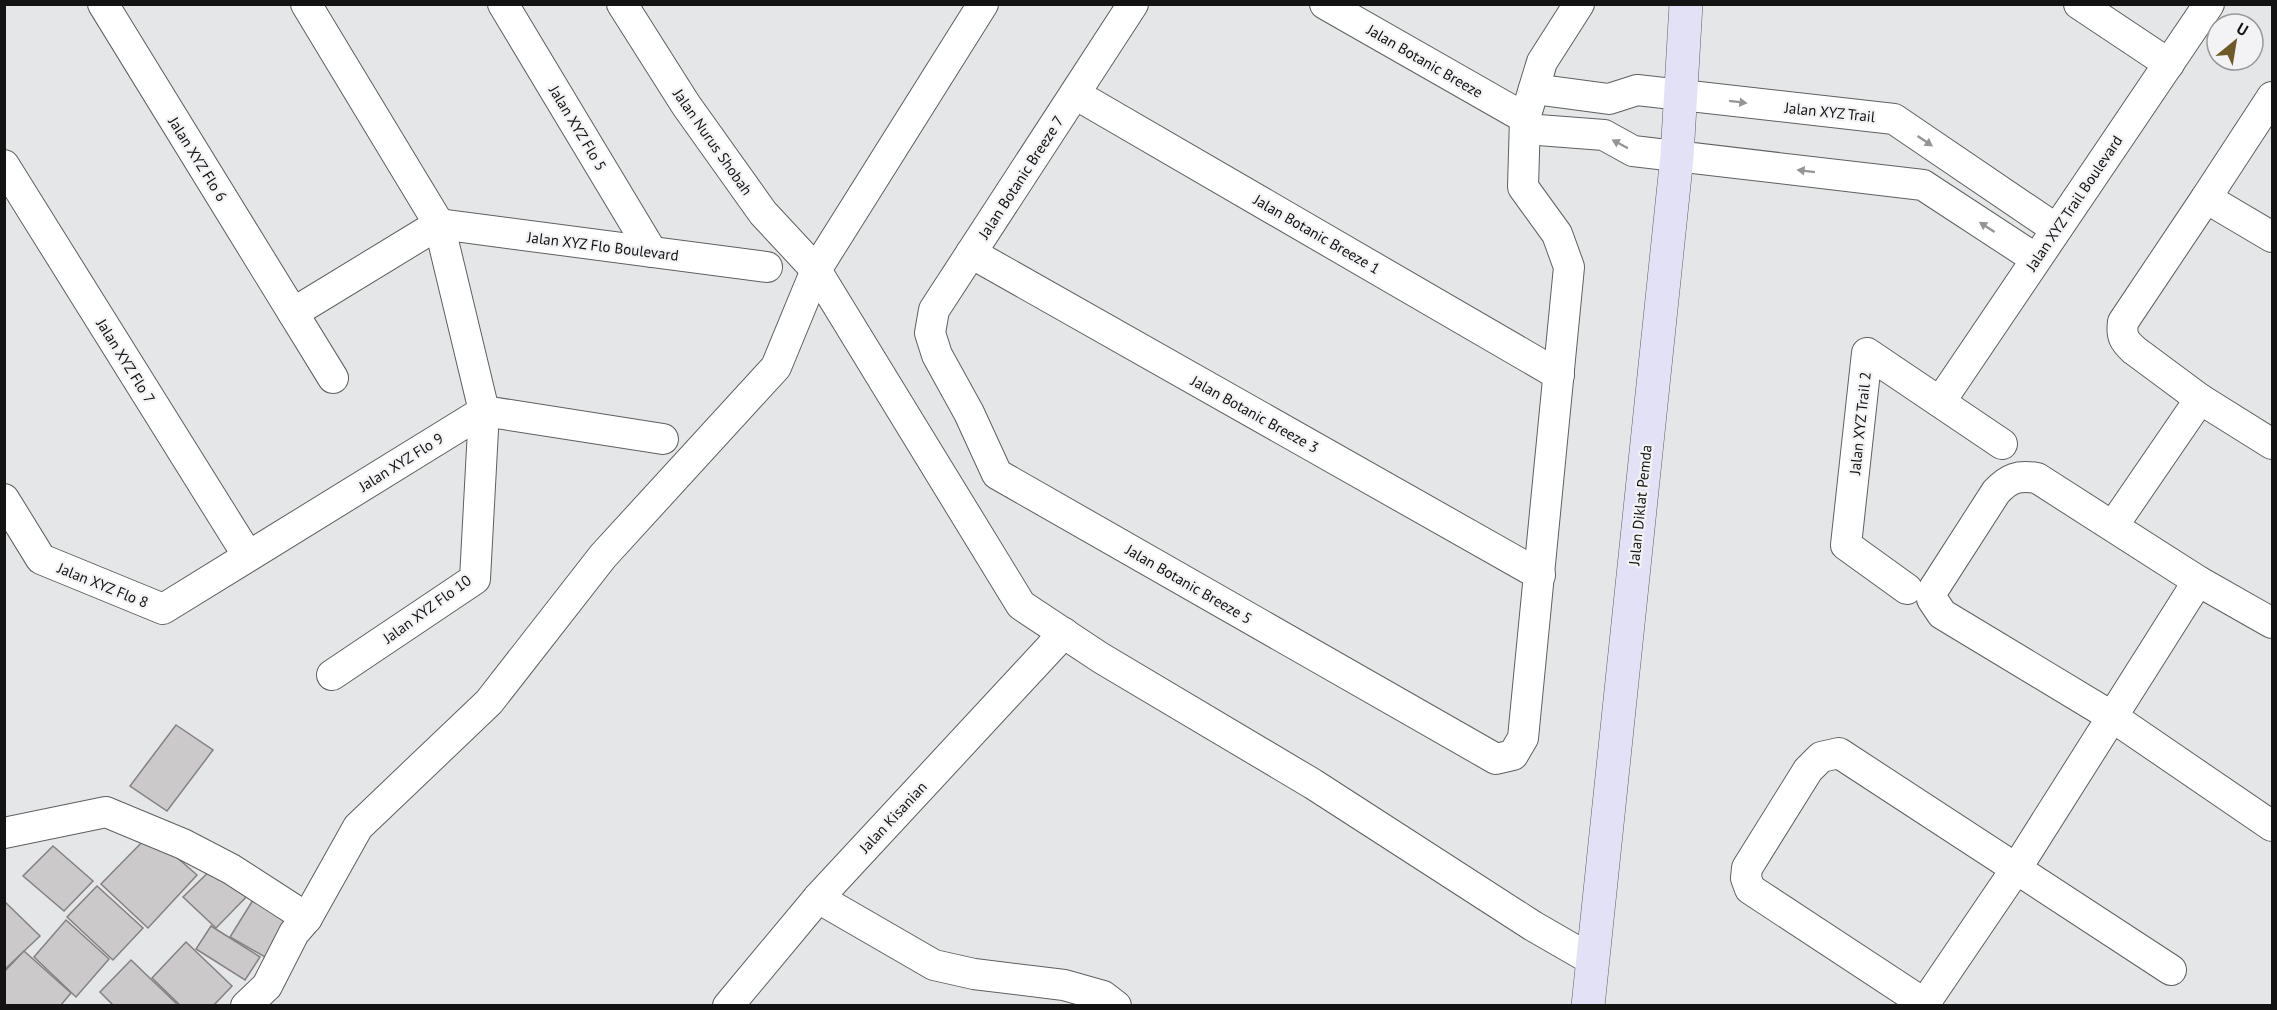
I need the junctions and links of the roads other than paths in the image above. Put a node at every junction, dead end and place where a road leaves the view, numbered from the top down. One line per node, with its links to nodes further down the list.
1 (103, 4): 29 (street, Jalan XYZ Flo 6)
2 (306, 4): 21 (street)
3 (503, 4): 24 (street, Jalan XYZ Flo 5)
4 (622, 4): 28 (street, Jalan Nurus Shobah)
5 (983, 4): 28 (street)
6 (1133, 4): 14 (street, Jalan Botanic Breeze 7)
7 (1325, 4): 17 (street, Jalan Botanic Breeze)
8 (1579, 4): 13 (street)
9 (1686, 4): 15 (street, Jalan Diklat Pemda)
10 (2079, 4): 12 (street)
11 (2209, 4): 12 (street, Jalan XYZ Trail Boulevard)
12 (2169, 64): 22 (street, Jalan XYZ Trail Boulevard)
13 (1534, 89): 15 (street); 17 (street)
14 (1075, 94): 25 (street, Jalan Botanic Breeze 7); 31 (street, Jalan Botanic Breeze 1)
15 (1679, 95): 18 (street, Jalan Diklat Pemda); 22 (street, Jalan XYZ Trail, one-way to 22)
16 (2272, 97): 20 (street)
17 (1525, 124): 18 (street, Jalan Botanic Breeze, one-way to 17); 31 (street)
18 (1677, 156): 26 (street, one-way to 18); 55 (street, Jalan Diklat Pemda)
19 (4, 165): 41 (street, Jalan XYZ Flo 7)
20 (2206, 198): 23 (street); 33 (street)
21 (439, 224): 24 (street, Jalan XYZ Flo Boulevard); 29 (street); 35 (street)
22 (2056, 229): 26 (street, Jalan XYZ Trail Boulevard)
23 (2272, 237)
24 (652, 252): 27 (street, Jalan XYZ Flo Boulevard)
25 (971, 253): 30 (street, Jalan Botanic Breeze 7); 42 (street, Jalan Botanic Breeze 3)
26 (2036, 259): 34 (street, Jalan XYZ Trail Boulevard)
27 (767, 267)
28 (816, 270): 47 (street, Jalan Nurus Shobah); 54 (street)
29 (293, 313): 32 (street, Jalan XYZ Flo 6)
30 (937, 356): 42 (street, Jalan Botanic Breeze 5)
31 (1559, 375): 42 (street)
32 (333, 378)
33 (2200, 399): 38 (street); 40 (street)
34 (1940, 402): 37 (street, Jalan XYZ Trail 2); 44 (street, Jalan XYZ Trail 2)
35 (484, 411): 36 (street); 41 (street, Jalan XYZ Flo 9); 48 (street, Jalan XYZ Flo 10)
36 (663, 439)
37 (2002, 444)
38 (2272, 444)
39 (5, 502): 45 (street, Jalan XYZ Flo 8)
40 (2114, 526): 43 (street); 49 (street)
41 (248, 556): 45 (street, Jalan XYZ Flo 9)
42 (1540, 575)
43 (2198, 581): 46 (street); 49 (street)
44 (1907, 589)
45 (163, 609)
46 (2272, 623)
47 (1064, 633): 53 (street, Jalan Kisanian); 55 (street, Jalan Nurus Shobah)
48 (332, 675)
49 (2111, 716): 50 (street); 52 (street)
50 (2272, 826)
51 (4, 833): 54 (street)
52 (2016, 869): 56 (street); 61 (street); 61 (street)
53 (818, 898): 59 (street, Jalan Kisanian); 60 (street)
54 (307, 918): 58 (street)
55 (1592, 960): 57 (street, Jalan Diklat Pemda)
56 (2170, 970)
57 (1590, 1004)
58 (246, 1005)
59 (728, 1005)
60 (1116, 1005)
61 (1925, 1005)

